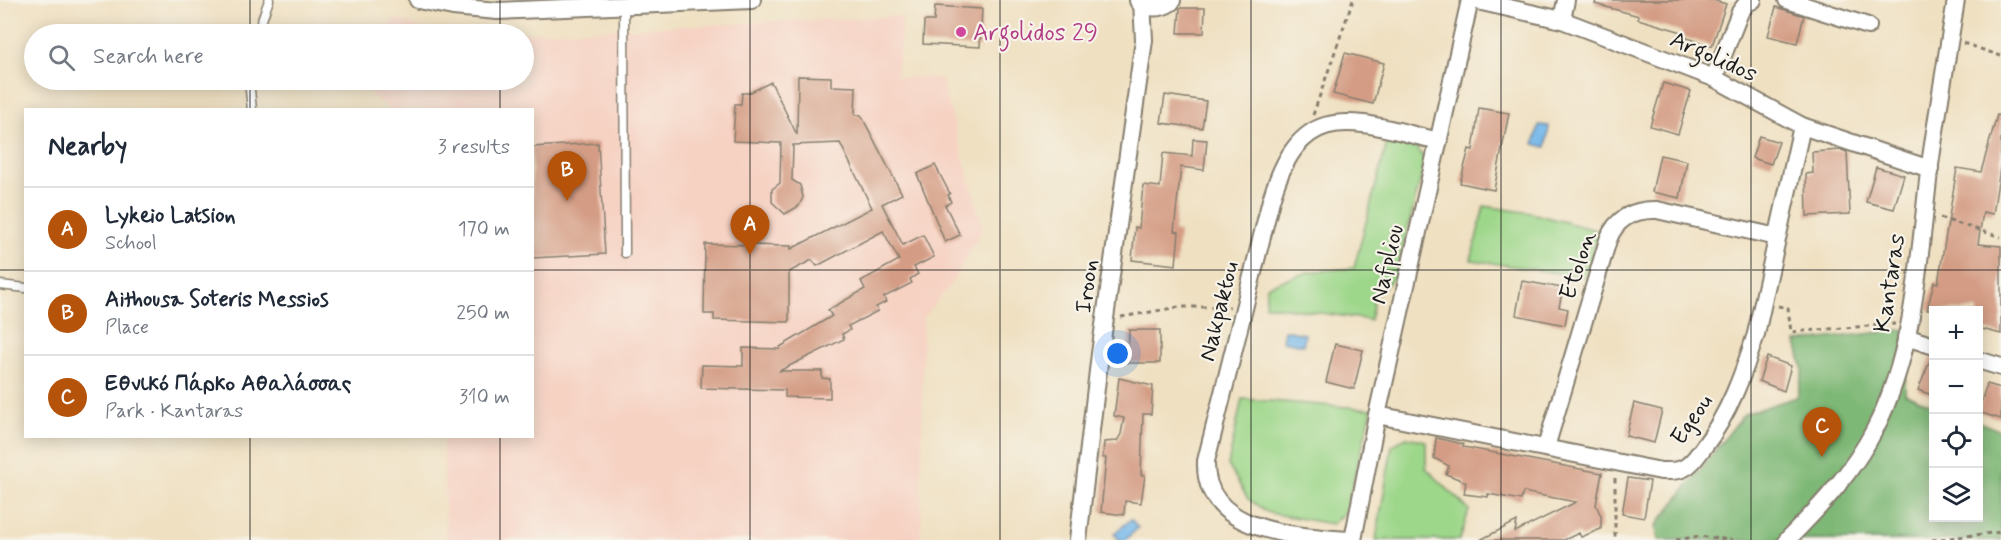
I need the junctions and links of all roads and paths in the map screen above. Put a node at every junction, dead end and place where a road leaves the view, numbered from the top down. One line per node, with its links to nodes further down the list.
1 (269, 0): 13 (lane)
2 (418, 0): 11 (street)
3 (752, 0): 11 (street)
4 (1353, 0): 21 (path)
5 (1472, 0): 12 (street, Argolidos); 22 (street, Nafpliou)
6 (1566, 0): 12 (street)
7 (1753, 0): 17 (street)
8 (1787, 0): 14 (street)
9 (1956, 0): 15 (street, Kantaras)
10 (1154, 1): 32 (street, Iroon)
11 (624, 5): 27 (lane)
12 (1562, 20): 17 (street, Argolidos)
13 (261, 24)
14 (1868, 26)
15 (1950, 39): 16 (path); 23 (street, Kantaras)
16 (2001, 56)
17 (1714, 78): 20 (street, Argolidos)
18 (250, 90): 19 (lane)
19 (252, 108)
20 (1802, 126): 23 (street, Argolidos); 25 (street, Egeou)
21 (1317, 129): 22 (street, Nakpaktou); 31 (street, Nakpaktou)
22 (1439, 141): 37 (street, Nafpliou)
23 (1930, 169): 24 (street, Kantaras)
24 (1925, 213): 26 (path); 33 (street, Kantaras)
25 (1777, 237): 30 (street, Egeou); 38 (street, Etolon)
26 (2001, 237)
27 (625, 253)
28 (0, 285): 29 (lane)
29 (24, 288)
30 (1763, 303): 33 (path); 39 (street, Egeou)
31 (1244, 307): 32 (path); 42 (street, Nakpaktou)
32 (1105, 320): 41 (street, Iroon)
33 (1907, 330): 34 (street); 46 (street, Kantaras)
34 (1929, 343)
35 (1983, 362): 36 (street)
36 (2001, 367)
37 (1377, 415): 38 (street, Egeou); 42 (street, Nafpliou)
38 (1546, 447): 39 (street, Egeou)
39 (1614, 461): 43 (path)
40 (2001, 532): 47 (path)
41 (1078, 540)
42 (1351, 540)
43 (1615, 540)
44 (1676, 540): 45 (path)
45 (1732, 540)
46 (1787, 540)
47 (1932, 540)

